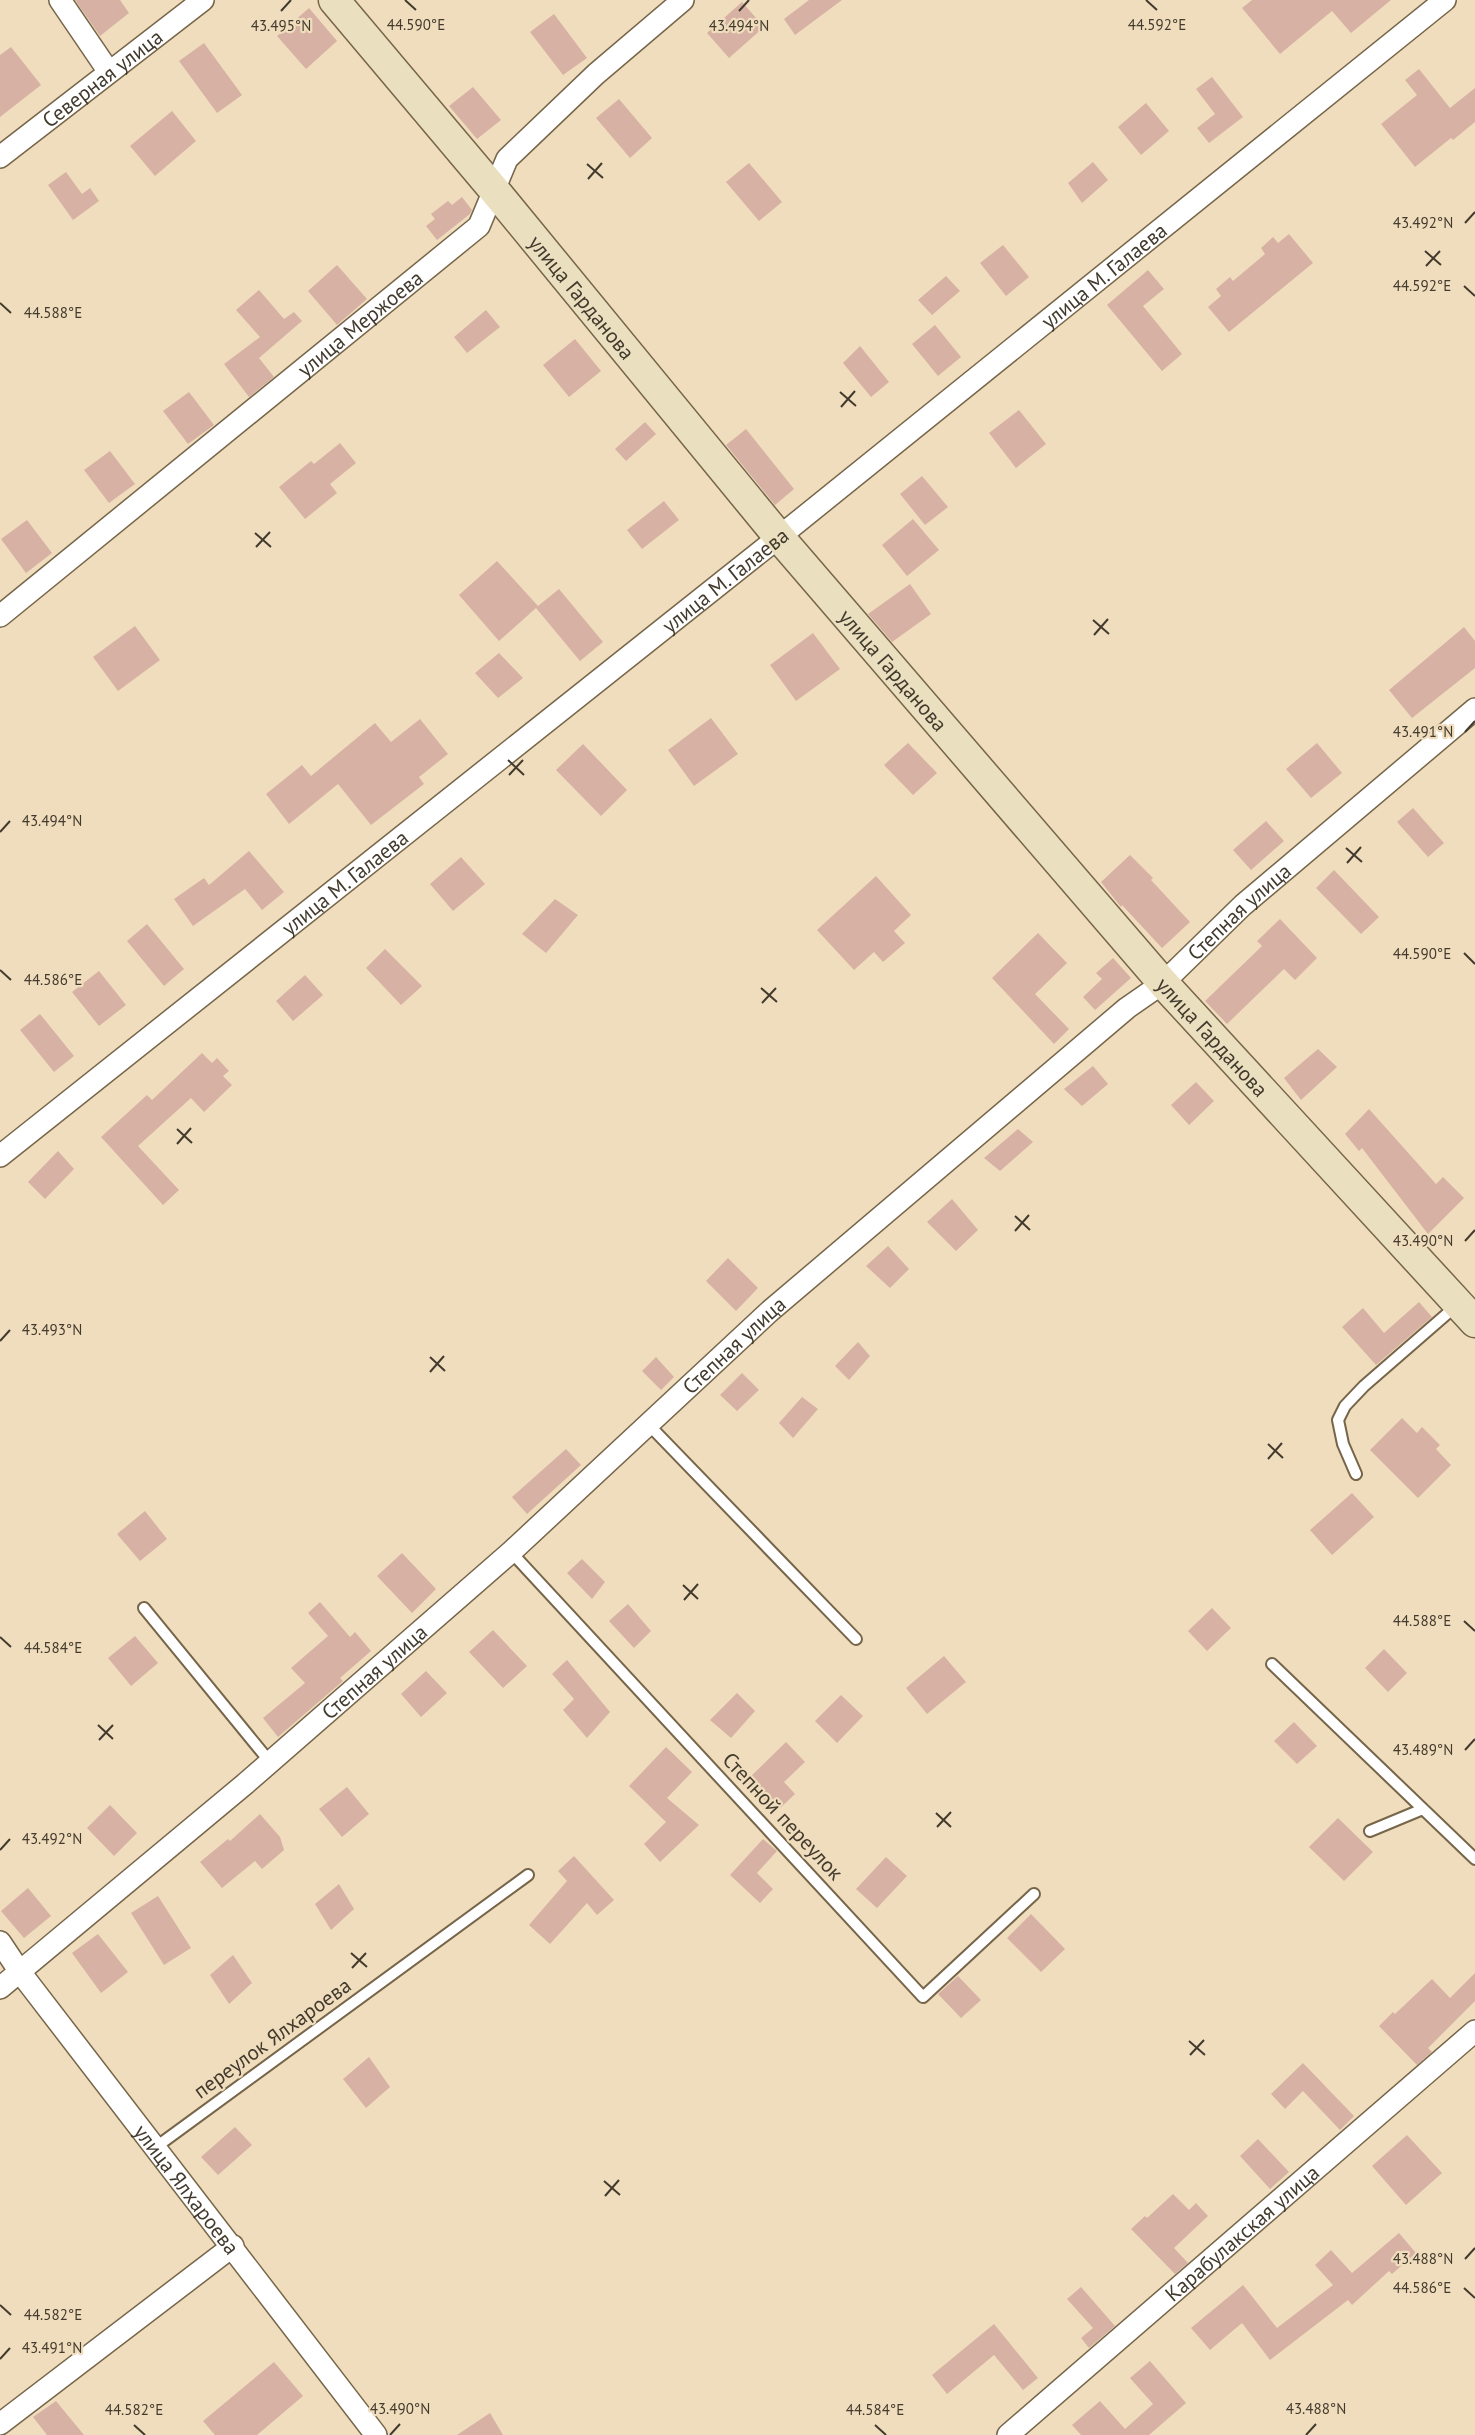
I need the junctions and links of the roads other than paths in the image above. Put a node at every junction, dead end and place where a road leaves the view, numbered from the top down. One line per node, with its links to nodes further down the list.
1 (60, 0): 6 (street)
2 (203, 0): 6 (street, Северная улица)
3 (334, 0): 8 (street, улица Гарданова)
4 (683, 0): 8 (street, улица Мержоева)
5 (1445, 0): 9 (street, улица М. Галаева)
6 (110, 72): 7 (street, Северная улица)
7 (0, 157)
8 (495, 191): 9 (street, улица Гарданова); 10 (street, улица Мержоева)
9 (779, 537): 12 (street, улица Гарданова); 13 (street, улица М. Галаева)
10 (0, 616)
11 (1475, 709): 12 (street, Степная улица)
12 (1162, 983): 14 (street, улица Гарданова); 15 (street, Степная улица)
13 (0, 1156)
14 (1467, 1313): 16 (lane)
15 (649, 1425): 17 (street, Степная улица); 19 (lane)
16 (1356, 1474)
17 (511, 1552): 21 (street, Степная улица); 26 (lane, Степной переулок)
18 (144, 1608): 21 (lane)
19 (856, 1639)
20 (1272, 1664): 22 (lane)
21 (270, 1762): 28 (street, Степная улица)
22 (1423, 1809): 23 (lane); 24 (lane)
23 (1370, 1831)
24 (1475, 1859)
25 (528, 1875): 31 (lane, переулок Ялхароева)
26 (1034, 1894)
27 (0, 1942): 28 (street, улица Ялхароева)
28 (21, 1972): 29 (street, Степная улица); 31 (street, улица Ялхароева)
29 (0, 1988)
30 (1475, 2031): 35 (street, Карабулакская улица)
31 (156, 2147): 32 (street, улица Ялхароева)
32 (232, 2246): 33 (street); 34 (street, улица Ялхароева)
33 (0, 2424)
34 (376, 2435)
35 (1008, 2435)

